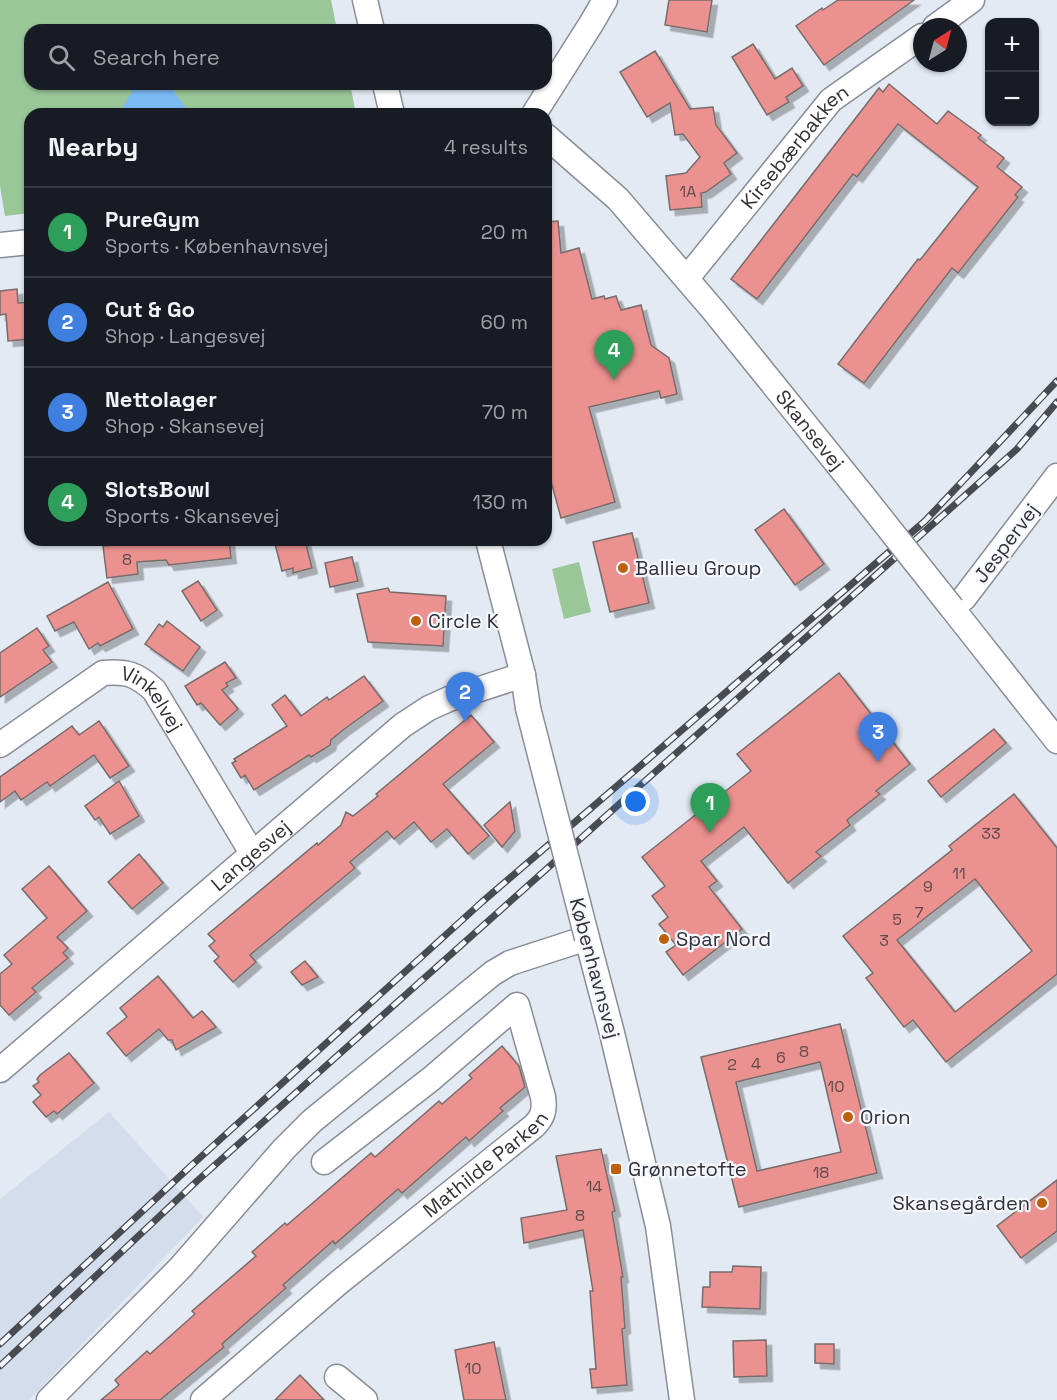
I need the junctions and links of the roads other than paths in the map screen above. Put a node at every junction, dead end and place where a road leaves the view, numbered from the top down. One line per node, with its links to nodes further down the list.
1 (365, 0): 5 (street)
2 (605, 0): 7 (street)
3 (972, 0): 4 (street)
4 (947, 18)
5 (371, 24)
6 (913, 42): 15 (street, Kirsebærbakken)
7 (552, 86)
8 (386, 90): 10 (street)
9 (549, 90): 11 (street)
10 (391, 108)
11 (538, 108)
12 (552, 141): 15 (street, Skansevej)
13 (24, 243): 14 (street)
14 (0, 245)
15 (687, 278): 18 (street, Skansevej, bridge)
16 (1057, 476): 18 (street, Jespervej)
17 (490, 546): 19 (street, Københavnsvej)
18 (952, 608): 20 (street, Skansevej)
19 (523, 675): 22 (street, Langesvej); 23 (street, Københavnsvej, bridge)
20 (1057, 741)
21 (0, 745): 22 (street, Vinkelvej)
22 (252, 854): 24 (street, Langesvej)
23 (587, 938): 27 (street); 30 (street, Københavnsvej)
24 (0, 1070)
25 (324, 1162): 28 (street, Mathilde Parken)
26 (338, 1377): 29 (street)
27 (49, 1400)
28 (203, 1400)
29 (365, 1400)
30 (682, 1400)

